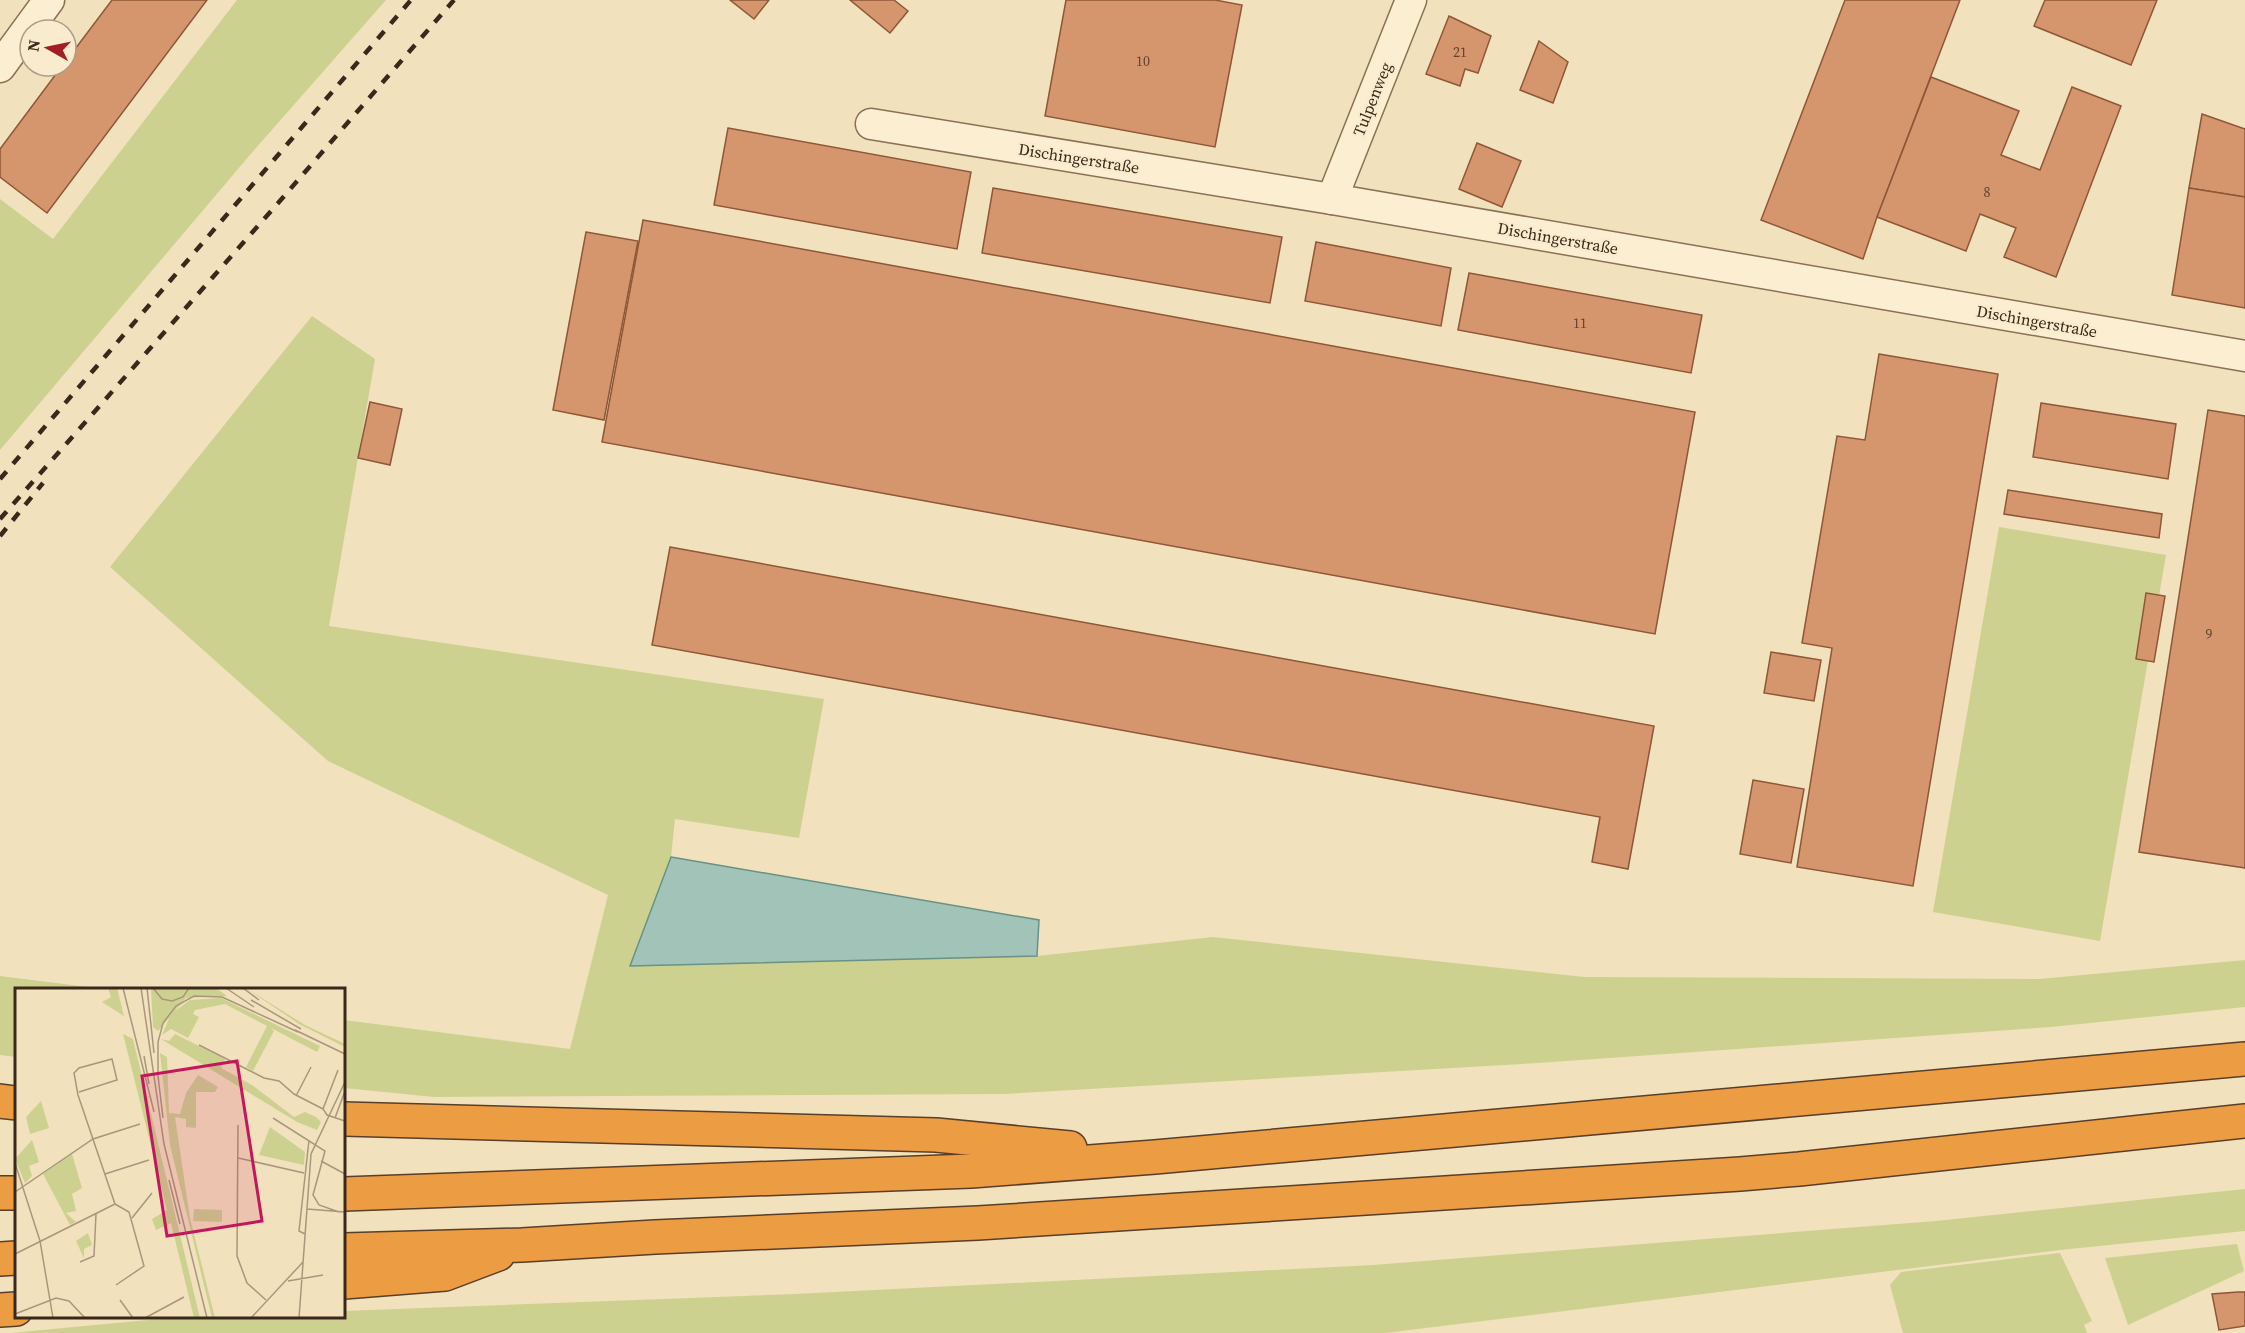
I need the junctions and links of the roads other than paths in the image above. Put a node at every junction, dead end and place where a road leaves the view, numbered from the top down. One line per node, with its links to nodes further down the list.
1 (49, 0): 3 (street)
2 (1411, 0): 5 (street, Tulpenweg)
3 (0, 67)
4 (871, 124): 5 (street, Dischingerstraße)
5 (1332, 199): 6 (street, Dischingerstraße)
6 (2245, 356)
7 (2245, 1059): 12 (highway)
8 (0, 1101): 9 (highway)
9 (15, 1103)
10 (345, 1119): 12 (highway)
11 (2245, 1120): 14 (highway)
12 (1155, 1157): 13 (highway)
13 (345, 1194)
14 (522, 1245): 15 (highway); 18 (highway)
15 (345, 1250)
16 (15, 1258): 17 (highway)
17 (0, 1259)
18 (345, 1282)
19 (15, 1309): 20 (highway)
20 (0, 1310)

